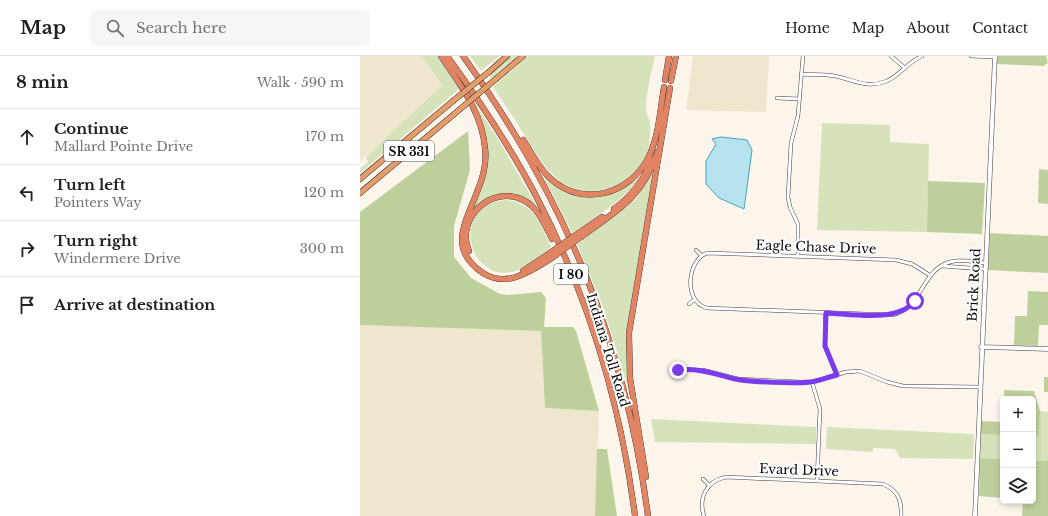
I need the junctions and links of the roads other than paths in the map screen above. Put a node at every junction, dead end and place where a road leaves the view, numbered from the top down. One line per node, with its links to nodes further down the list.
1 (441, 56): 26 (highway)
2 (447, 56): 31 (highway, Indiana Toll Road / I 80)
3 (463, 56): 17 (highway, Indiana Toll Road / I 80)
4 (507, 56): 20 (highway, SR 331, bridge)
5 (523, 56): 21 (highway, SR 331, bridge)
6 (669, 56): 7 (highway)
7 (676, 56)
8 (802, 56): 14 (street)
9 (891, 56): 13 (street)
10 (922, 56): 13 (street)
11 (971, 56): 12 (street)
12 (995, 57): 27 (street, Brick Road)
13 (905, 68): 14 (street)
14 (801, 74): 16 (street)
15 (777, 98): 16 (street)
16 (800, 99): 25 (street)
17 (498, 107): 19 (highway); 45 (highway, Indiana Toll Road / I 80)
18 (661, 139): 19 (highway); 22 (highway); 45 (highway)
19 (654, 143): 22 (highway)
20 (360, 179)
21 (360, 193)
22 (581, 234): 26 (highway, bridge)
23 (696, 250): 24 (street)
24 (700, 256): 25 (street, Eagle Chase Drive); 32 (street)
25 (798, 256): 30 (street, Eagle Chase Drive)
26 (548, 257): 31 (highway)
27 (985, 263): 28 (street); 29 (street, Brick Road)
28 (942, 266): 29 (street); 30 (street)
29 (984, 269): 35 (street, Brick Road)
30 (931, 276): 34 (street)
31 (576, 286): 44 (highway, Indiana Toll Road / I 80)
32 (694, 300): 33 (street); 34 (street)
33 (689, 304)
34 (826, 313): 38 (street)
35 (981, 347): 36 (street); 40 (street, Brick Road)
36 (1048, 349)
37 (678, 370): 39 (street)
38 (837, 375): 39 (street); 40 (street)
39 (812, 382): 42 (street)
40 (979, 387): 48 (street, Brick Road)
41 (703, 479): 43 (street)
42 (817, 481): 43 (street, Evard Drive); 47 (street, Evard Drive)
43 (709, 485): 46 (street)
44 (635, 516)
45 (649, 516)
46 (704, 516)
47 (901, 516)
48 (975, 516)

